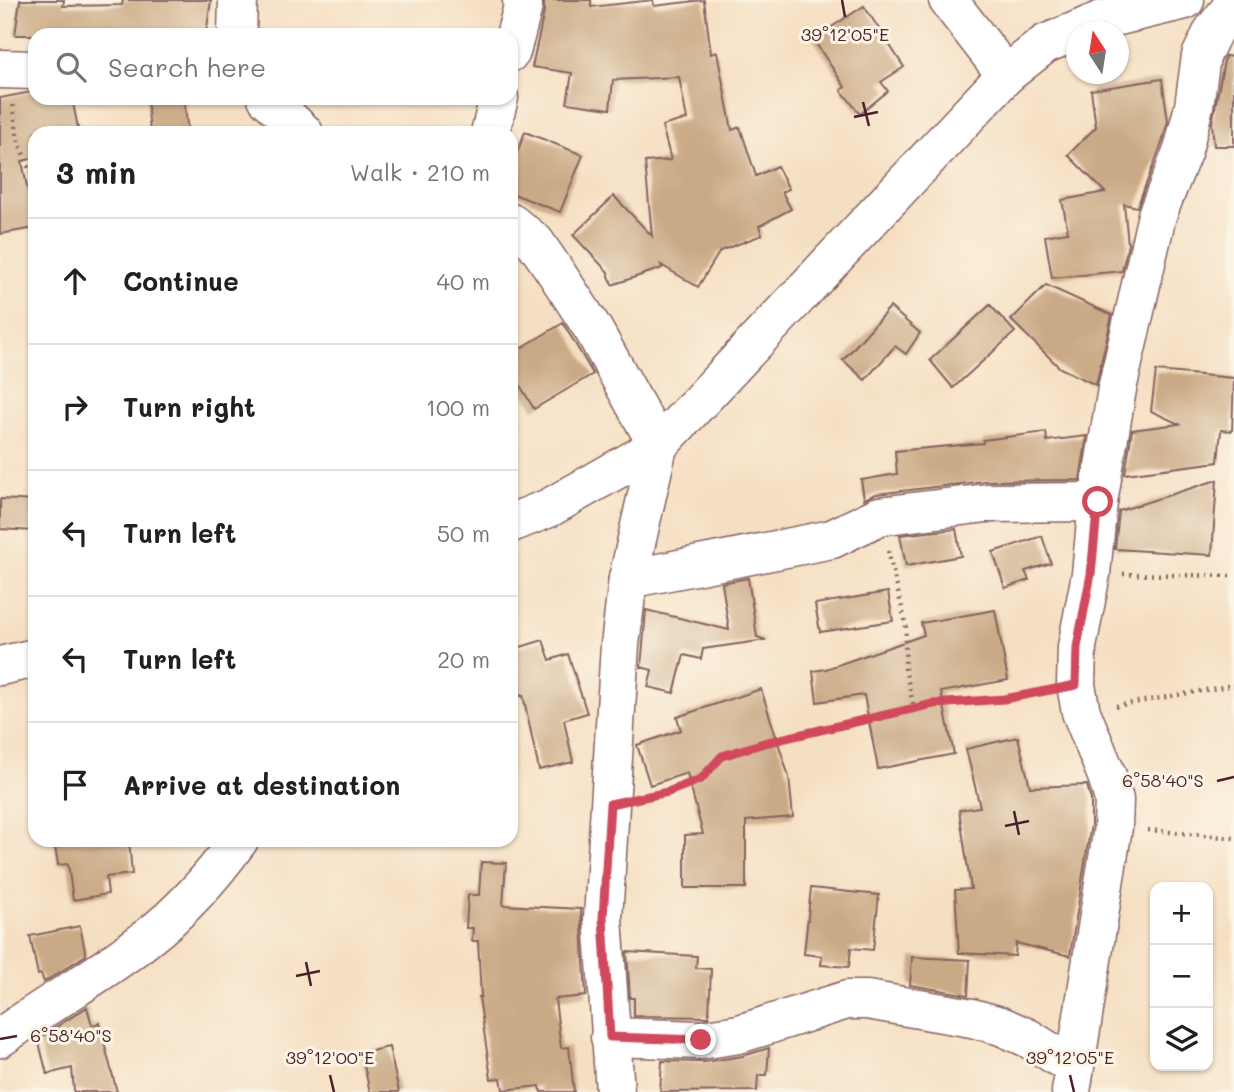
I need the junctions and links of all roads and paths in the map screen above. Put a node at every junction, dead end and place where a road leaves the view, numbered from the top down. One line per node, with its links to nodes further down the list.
1 (238, 0): 6 (street)
2 (522, 0): 7 (street)
3 (948, 0): 9 (street)
4 (1185, 0): 9 (street)
5 (1234, 4): 17 (street)
6 (237, 28)
7 (517, 28)
8 (14, 69): 14 (path)
9 (1006, 75): 16 (street)
10 (274, 105): 12 (street)
11 (497, 105): 13 (street)
12 (297, 126)
13 (492, 126)
14 (28, 166)
15 (518, 229): 16 (street)
16 (658, 446): 19 (street); 22 (street)
17 (1098, 502): 18 (street); 20 (street)
18 (879, 516): 22 (street); 27 (path)
19 (518, 520)
20 (1091, 574): 21 (path); 26 (street)
21 (1234, 576)
22 (628, 579): 28 (street)
23 (28, 660): 24 (street)
24 (0, 666)
25 (1234, 685): 26 (path)
26 (1079, 698): 27 (path); 29 (street)
27 (914, 708): 28 (path)
28 (610, 804): 32 (street)
29 (1113, 827): 30 (path); 34 (street)
30 (1234, 838)
31 (233, 847): 33 (street)
32 (610, 1037): 34 (street); 35 (street)
33 (0, 1038)
34 (1073, 1079)
35 (615, 1092)

